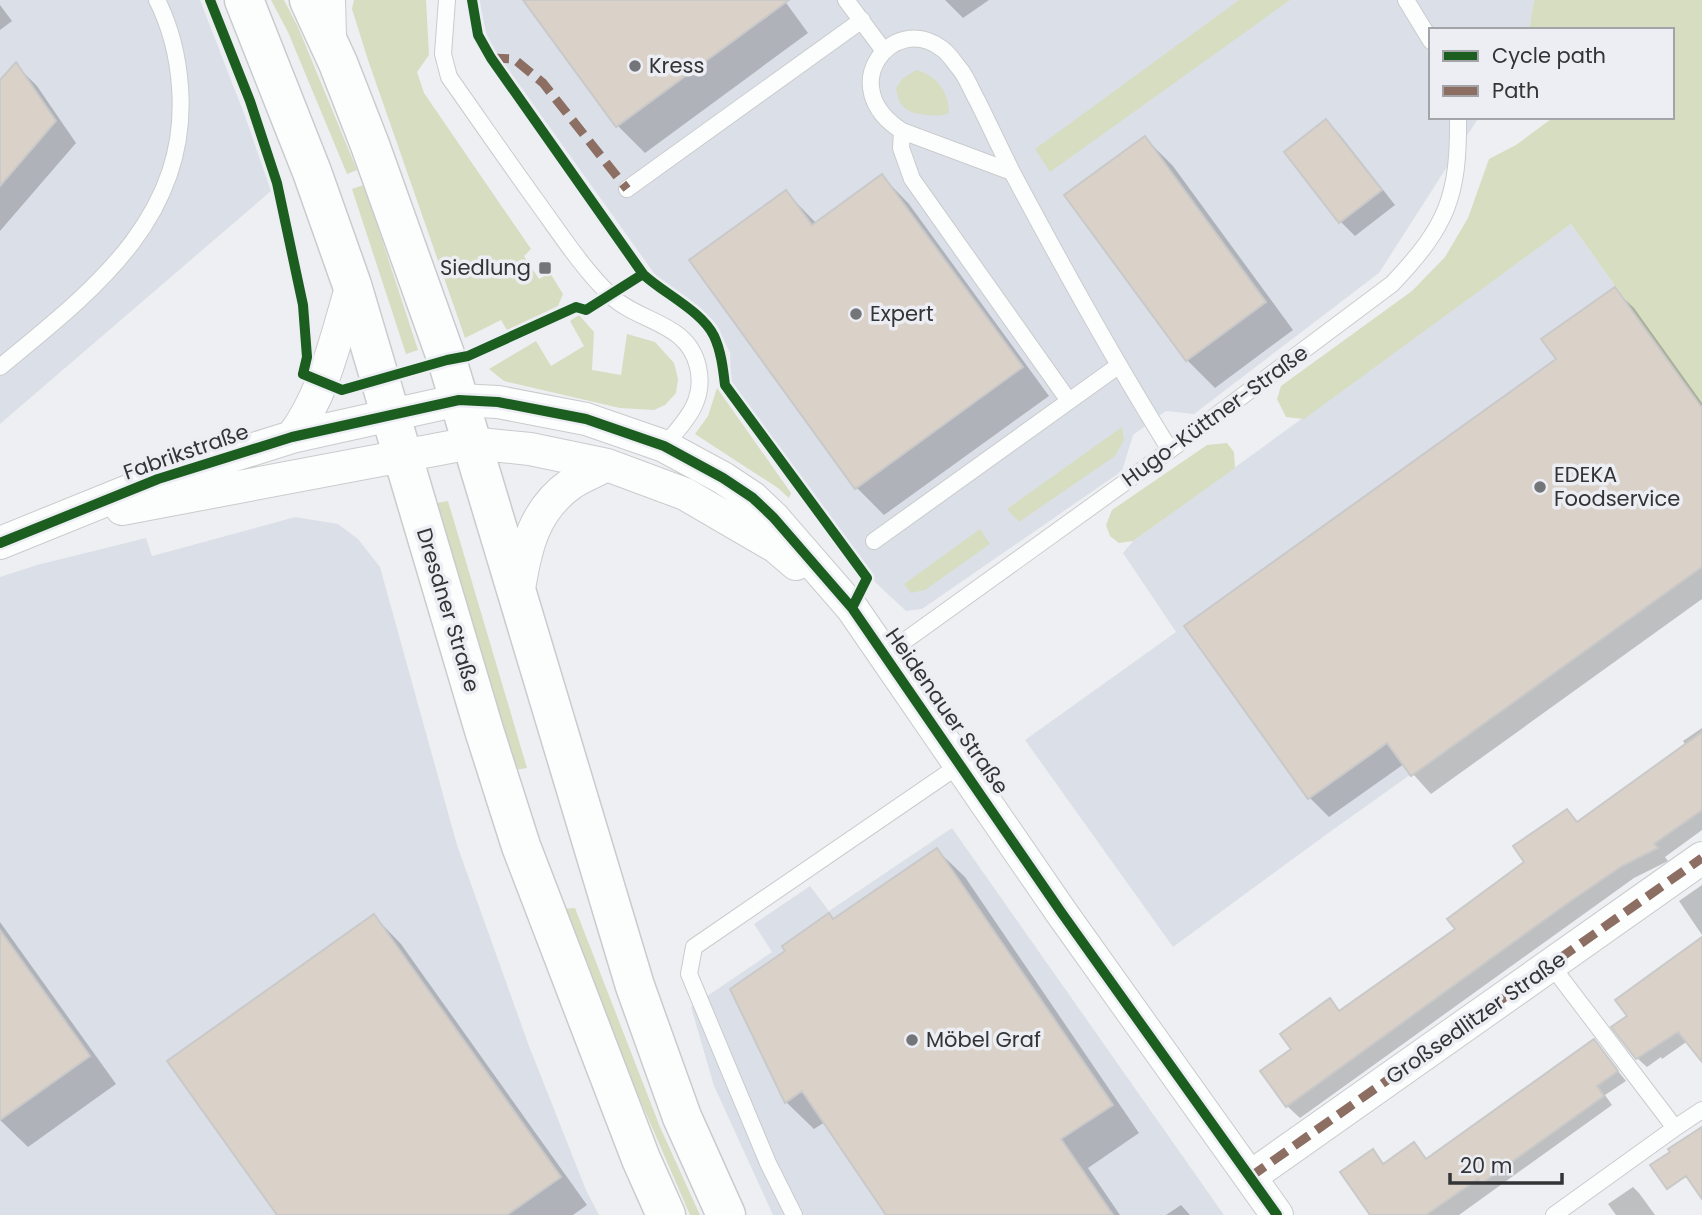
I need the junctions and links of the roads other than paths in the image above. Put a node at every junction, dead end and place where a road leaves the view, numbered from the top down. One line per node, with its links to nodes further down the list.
1 (157, 0): 18 (lane)
2 (244, 0): 16 (main road, Dresdner Straße)
3 (309, 0): 11 (main road)
4 (337, 0): 11 (lane)
5 (447, 0): 24 (lane)
6 (846, 0): 8 (lane)
7 (1406, 0): 9 (lane)
8 (862, 20): 10 (lane); 15 (lane)
9 (1429, 38)
10 (884, 51): 13 (lane); 14 (lane)
11 (338, 63): 19 (main road)
12 (1458, 119): 25 (lane, Hugo-Küttner-Straße)
13 (902, 131): 14 (lane); 20 (lane)
14 (1012, 172): 17 (lane)
15 (627, 189)
16 (352, 285): 21 (main road, Dresdner Straße); 22 (street)
17 (1118, 366): 20 (lane); 25 (lane)
18 (0, 367)
19 (459, 400): 21 (street, Heidenauer Straße); 23 (main road); 24 (street, Heidenauer Straße)
20 (1069, 401): 29 (lane)
21 (390, 416): 22 (street, Fabrikstraße); 26 (main road, Dresdner Straße)
22 (292, 436): 28 (street, Fabrikstraße)
23 (471, 443): 26 (street, Fabrikstraße); 27 (street, Heidenauer Straße); 31 (main road)
24 (664, 446): 32 (street, Heidenauer Straße)
25 (1170, 450): 33 (lane, Hugo-Küttner-Straße)
26 (402, 457): 28 (street, Fabrikstraße); 40 (main road, Dresdner Straße)
27 (607, 465): 31 (street); 32 (street, Heidenauer Straße)
28 (59, 521): 30 (street, Fabrikstraße)
29 (874, 541)
30 (0, 543)
31 (519, 594): 41 (main road)
32 (852, 608): 33 (street, Heidenauer Straße)
33 (885, 655): 34 (street, Heidenauer Straße)
34 (961, 764): 39 (street, Heidenauer Straße); 42 (lane)
35 (1702, 858): 36 (street, Großsedlitzer Straße)
36 (1551, 965): 38 (lane); 39 (street, Großsedlitzer Straße)
37 (1702, 1110): 38 (lane)
38 (1675, 1128): 44 (lane)
39 (1250, 1177): 43 (street, Heidenauer Straße)
40 (667, 1215)
41 (726, 1215)
42 (793, 1215)
43 (1277, 1215)
44 (1554, 1215)

